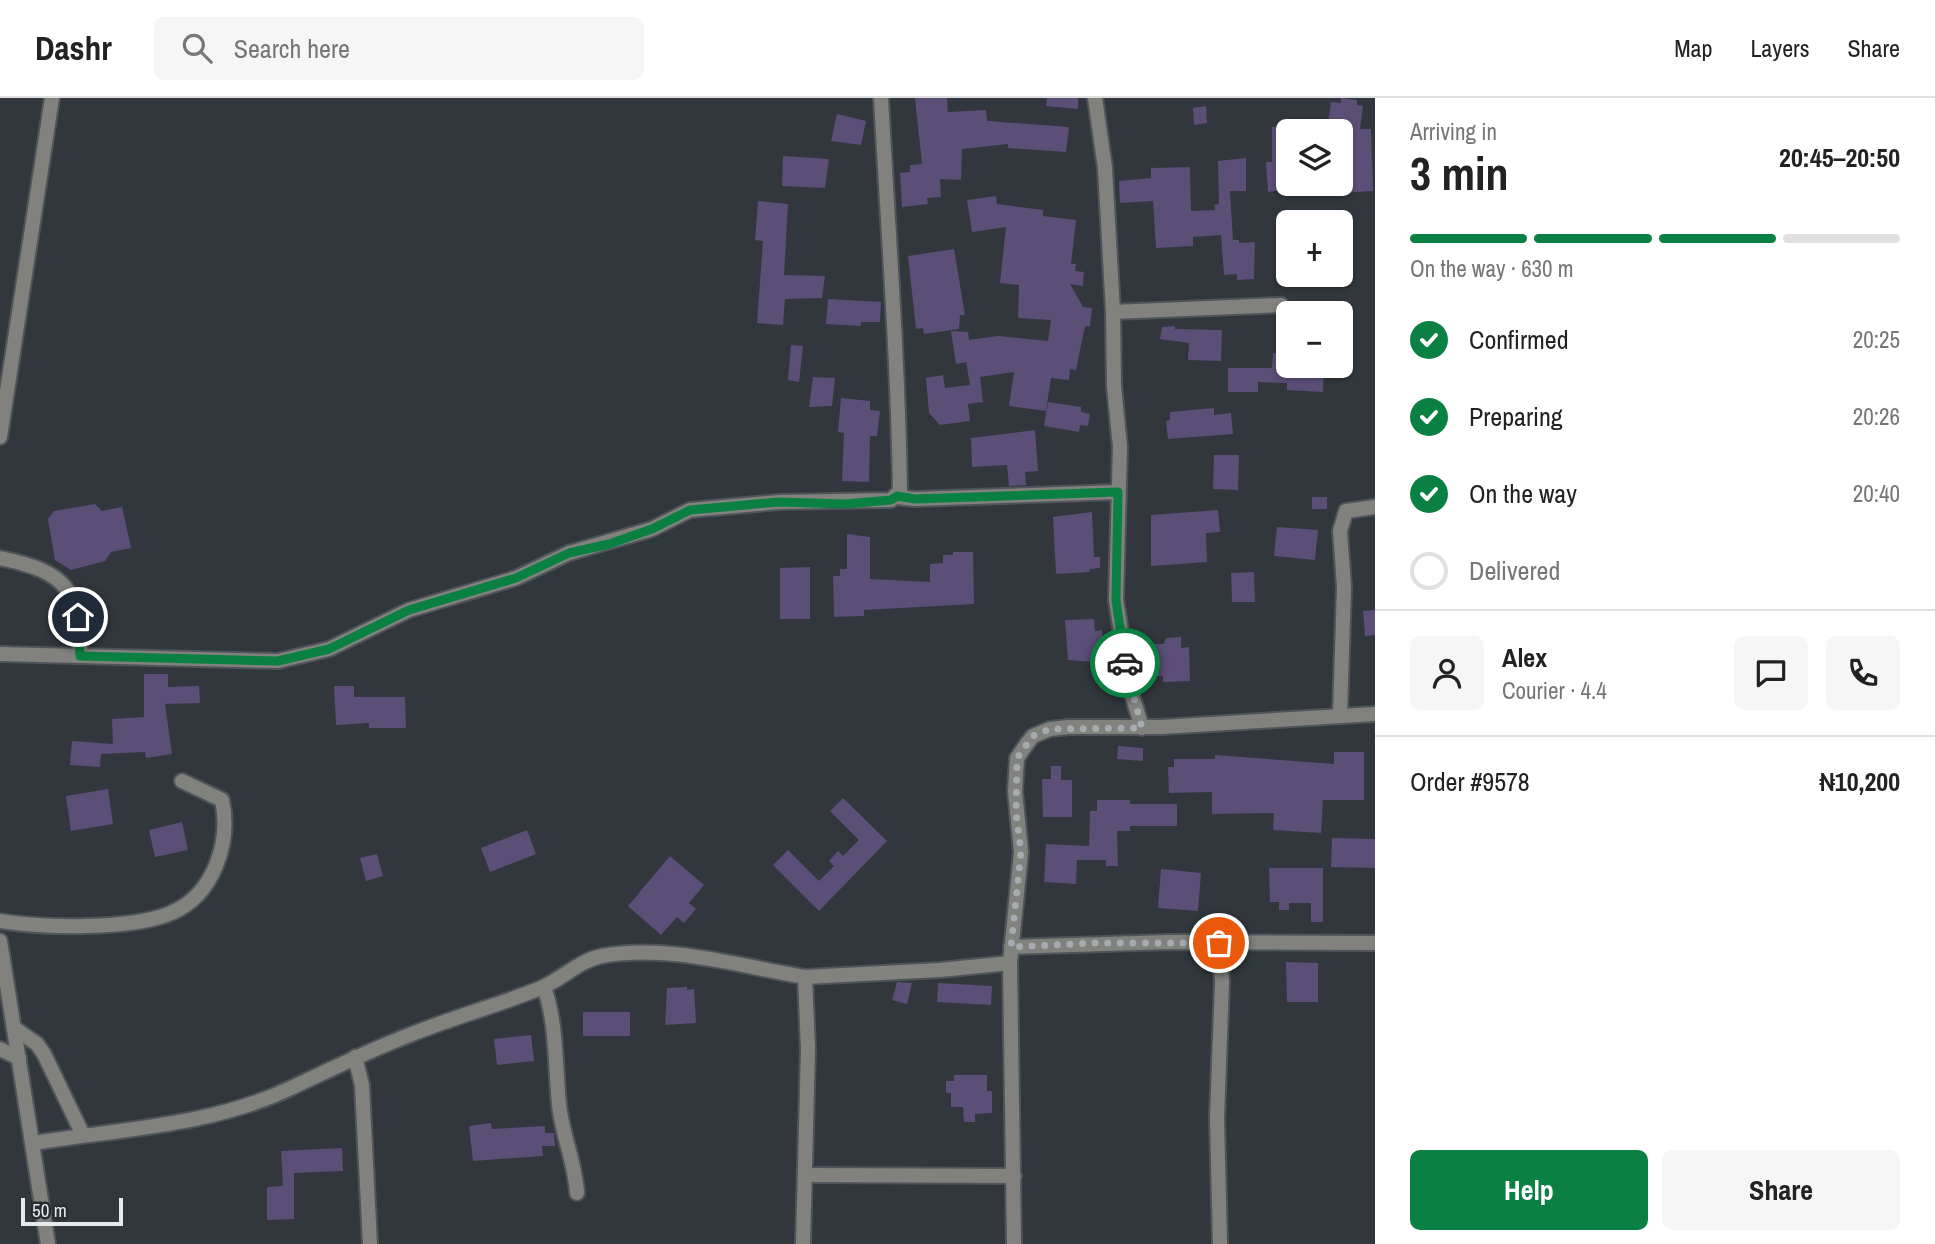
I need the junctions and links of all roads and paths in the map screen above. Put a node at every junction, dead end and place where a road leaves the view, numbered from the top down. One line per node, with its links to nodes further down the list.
1 (52, 98): 6 (street)
2 (881, 98): 8 (street)
3 (1095, 98): 5 (street)
4 (1276, 305): 5 (street)
5 (1113, 313): 7 (street)
6 (0, 437)
7 (1118, 492): 8 (street); 15 (street)
8 (897, 496): 12 (street)
9 (1375, 507): 13 (street)
10 (0, 558): 12 (street)
11 (0, 654): 12 (street)
12 (80, 656)
13 (1340, 714): 14 (street); 15 (street)
14 (1375, 714)
15 (1142, 728): 21 (street)
16 (182, 781): 17 (street)
17 (0, 921)
18 (0, 941): 25 (street)
19 (1219, 943): 20 (street); 21 (street); 38 (street)
20 (1375, 943)
21 (1011, 947): 22 (street)
22 (1010, 963): 23 (street); 32 (street)
23 (806, 977): 24 (street); 31 (street)
24 (544, 987): 27 (street); 33 (street)
25 (14, 1028): 28 (street); 29 (street)
26 (0, 1049): 28 (street)
27 (355, 1057): 29 (street); 35 (street)
28 (19, 1058): 30 (street)
29 (83, 1135): 30 (street)
30 (34, 1143): 34 (street)
31 (807, 1175): 32 (street); 36 (street)
32 (1014, 1176): 37 (street)
33 (577, 1193)
34 (48, 1244)
35 (370, 1244)
36 (803, 1244)
37 (1014, 1244)
38 (1220, 1244)

